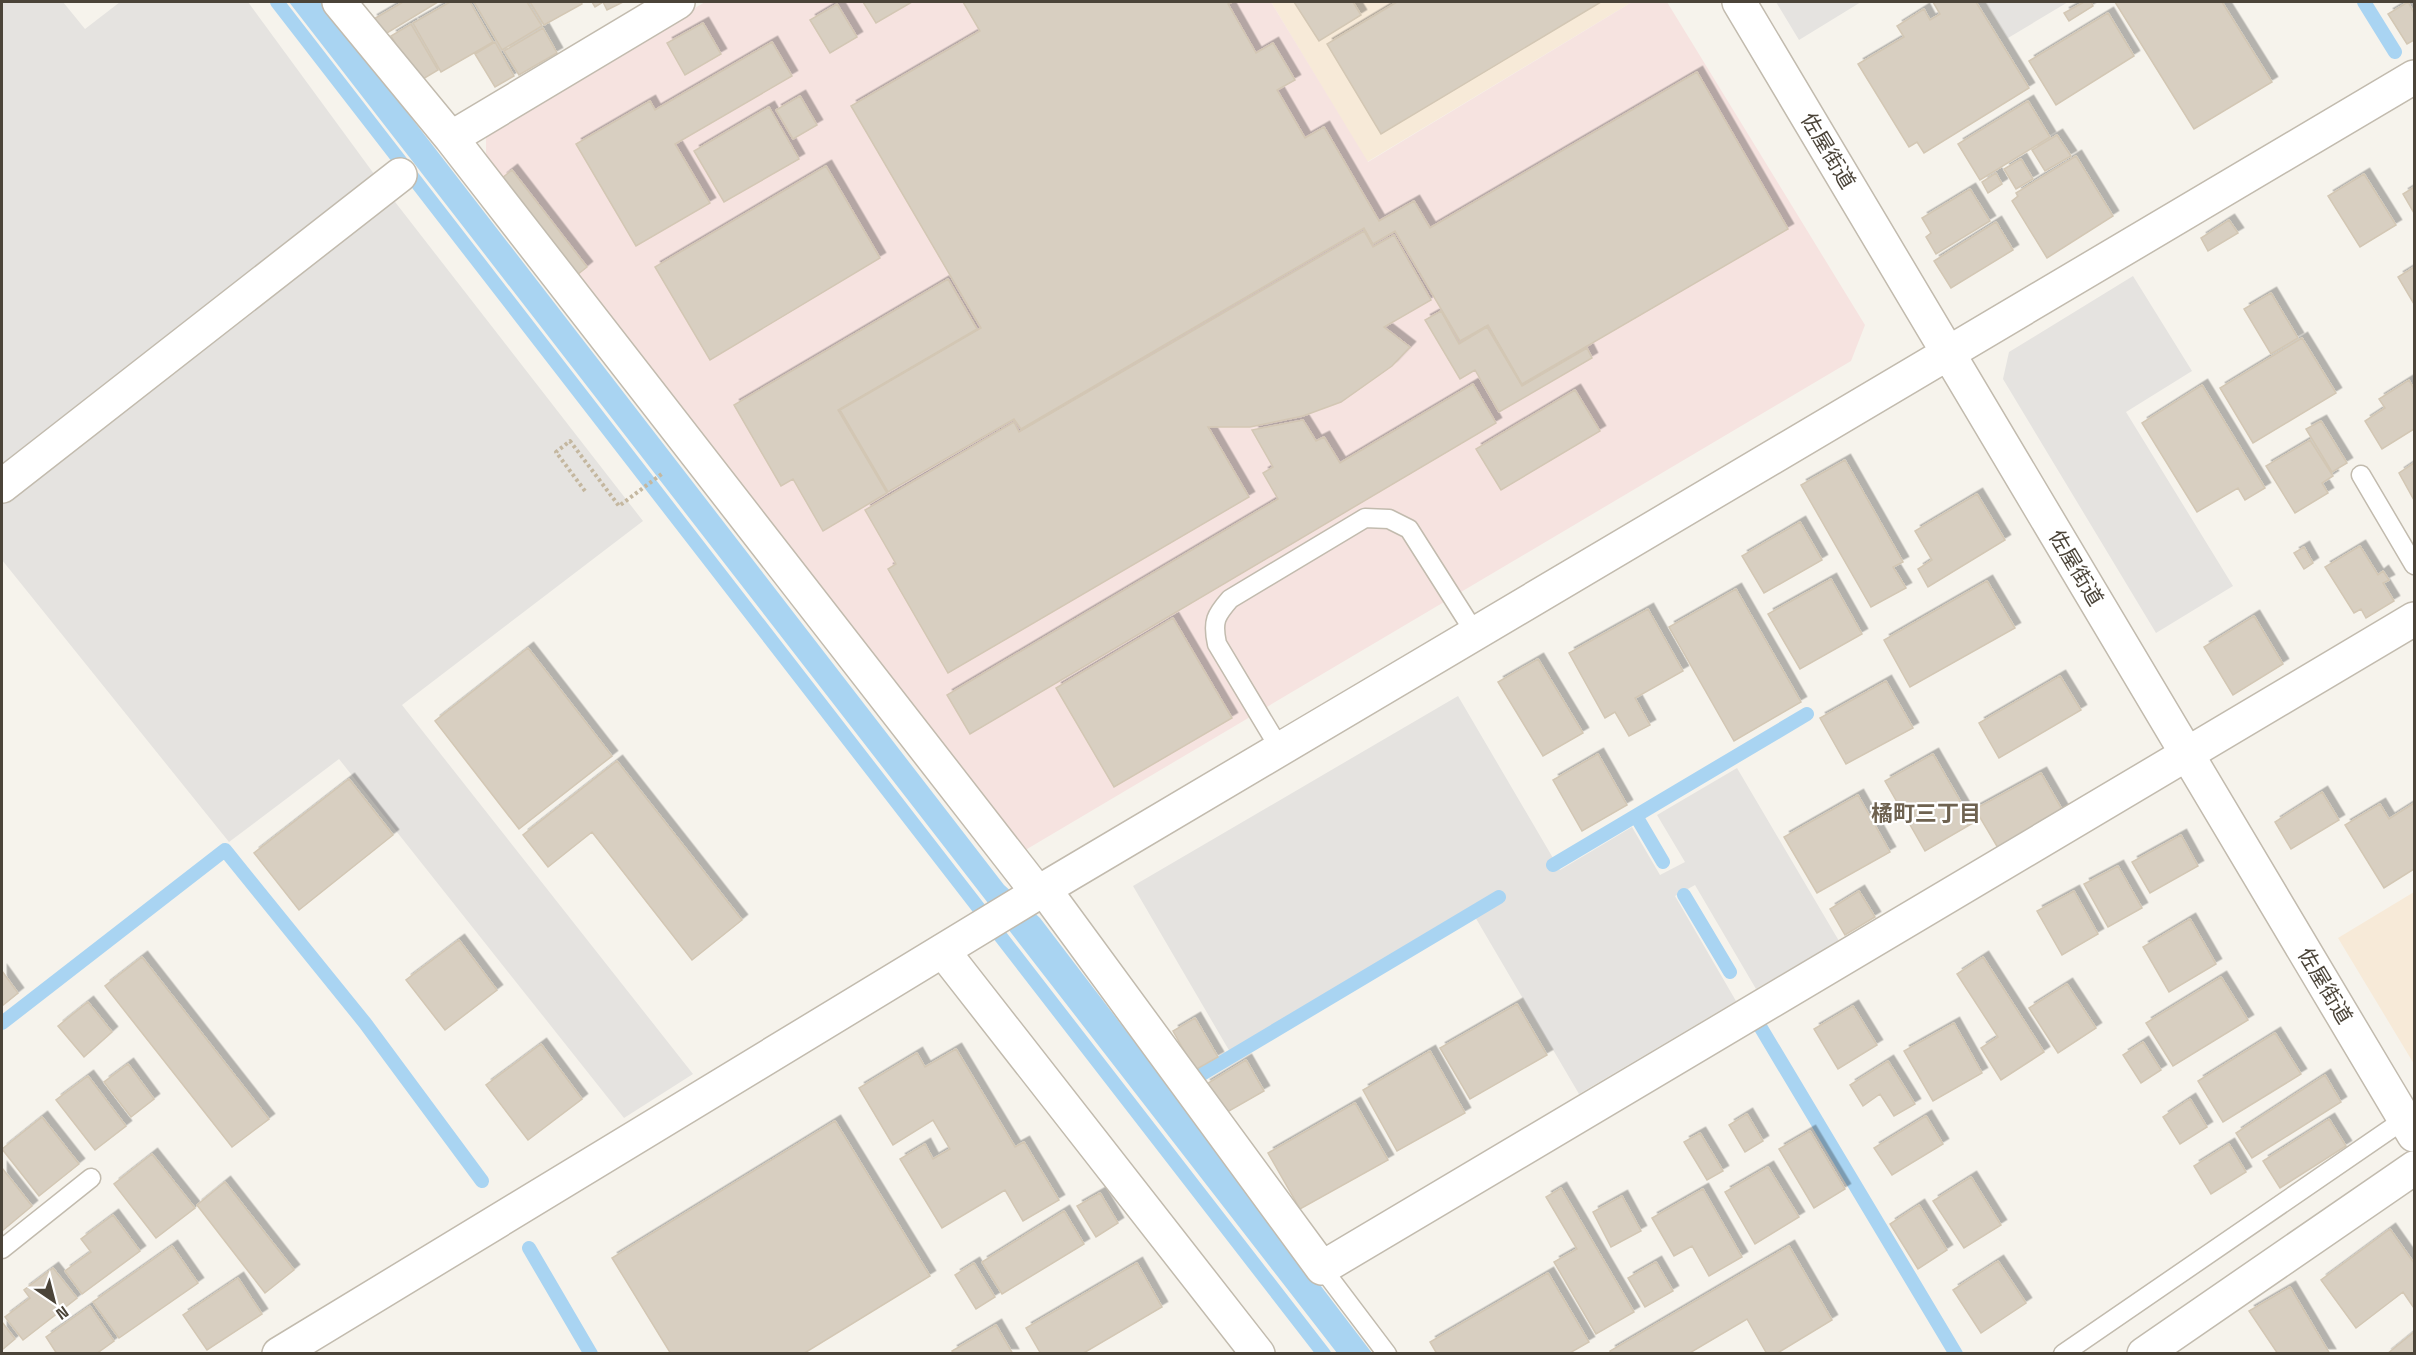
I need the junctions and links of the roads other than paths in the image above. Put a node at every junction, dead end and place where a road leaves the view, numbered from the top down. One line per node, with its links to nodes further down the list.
1 (339, 2): 5 (street)
2 (678, 2): 5 (street)
3 (1738, 2): 7 (street, 佐屋街道)
4 (2415, 77): 7 (street)
5 (451, 138): 15 (street)
6 (400, 175): 9 (street)
7 (1949, 352): 12 (street); 14 (street, 佐屋街道)
8 (2361, 475): 10 (lane)
9 (2, 486)
10 (2415, 565)
11 (2415, 620): 14 (street)
12 (1475, 633): 13 (street); 13 (lane)
13 (1280, 749): 15 (street)
14 (2186, 755): 17 (street, 佐屋街道); 21 (street)
15 (1041, 891): 16 (street); 21 (street)
16 (943, 951): 22 (street); 23 (street)
17 (2411, 1122): 25 (lane)
18 (2415, 1168): 26 (street)
19 (91, 1178): 20 (lane)
20 (2, 1249)
21 (1322, 1268): 24 (lane)
22 (279, 1353)
23 (1258, 1353)
24 (1388, 1353)
25 (2063, 1353)
26 (2144, 1353)

